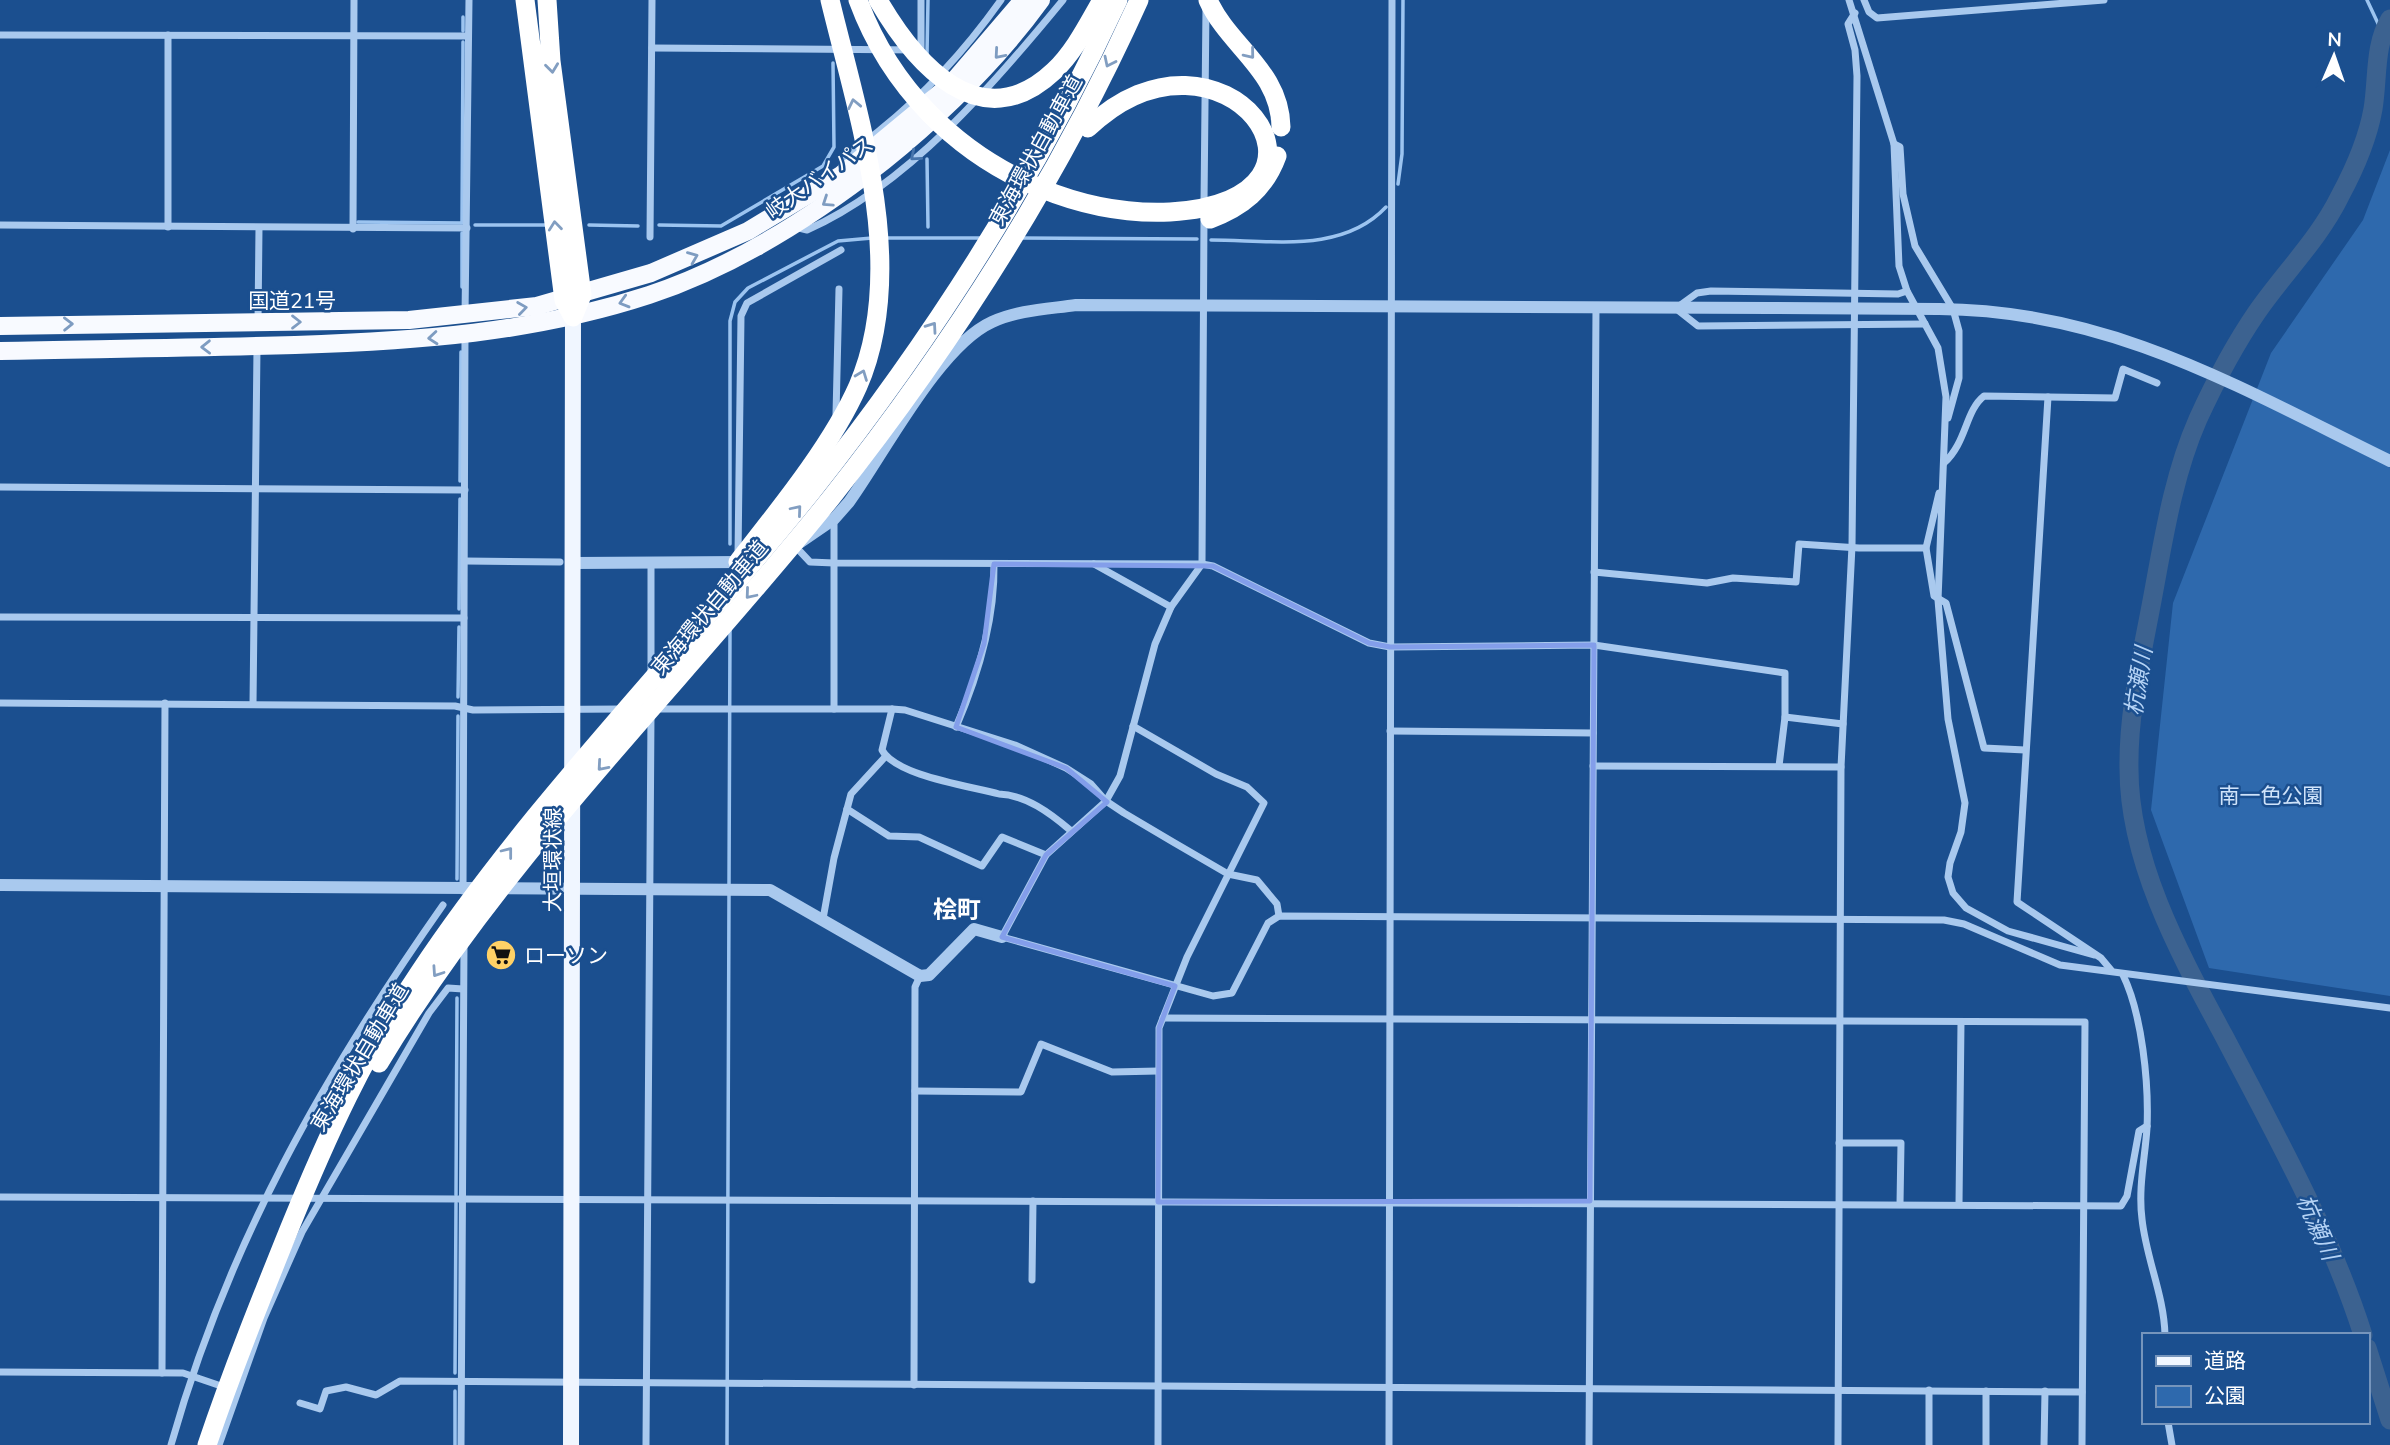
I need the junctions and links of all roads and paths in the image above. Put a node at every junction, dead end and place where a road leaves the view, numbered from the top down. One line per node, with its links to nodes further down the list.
1 (354, 0): 26 (street)
2 (468, 0): 27 (street)
3 (526, 0): 44 (highway, one-way to 3)
4 (547, 0): 44 (highway, one-way to 44)
5 (652, 0): 28 (street)
6 (830, 0): 103 (highway, one-way to 6, bridge)
7 (845, 0): 18 (highway, one-way to 7, bridge)
8 (858, 0): 29 (highway, bridge)
9 (878, 0): 15 (highway, bridge)
10 (921, 0): 28 (street)
11 (1001, 0): 32 (street)
12 (1023, 0): 32 (highway, 岐大バイパス)
13 (1041, 0): 34 (highway, 岐大バイパス, one-way to 34)
14 (1063, 0): 34 (street, one-way to 34)
15 (1102, 0)
16 (1118, 0): 103 (highway, 東海環状自動車道, one-way to 16, bridge)
17 (1139, 0): 59 (highway, 東海環状自動車道, one-way to 59, bridge)
18 (1207, 0): 45 (street)
19 (1392, 0): 46 (street)
20 (1849, 0): 23 (street)
21 (1864, 0): 22 (street)
22 (2104, 1)
23 (1854, 13): 31 (street); 43 (street)
24 (0, 35): 25 (street)
25 (168, 35): 26 (street); 35 (street)
26 (354, 35): 27 (street); 38 (street)
27 (468, 36): 37 (street)
28 (652, 48): 39 (street)
29 (1187, 50)
30 (1122, 82): 59 (highway, bridge)
31 (1894, 144): 42 (street); 49 (street)
32 (841, 175): 44 (highway, 岐大バイパス, one-way to 32)
33 (0, 225): 35 (street)
34 (791, 226): 51 (highway, 岐大バイパス, one-way to 51)
35 (169, 227): 36 (street)
36 (259, 228): 38 (street); 52 (street)
37 (467, 228): 38 (street); 50 (street)
38 (354, 229)
39 (650, 237)
40 (841, 250): 75 (street)
41 (839, 289): 69 (street)
42 (1907, 291): 43 (street); 54 (street)
43 (1854, 294): 48 (street); 53 (street)
44 (573, 297): 50 (highway, 国道21号, one-way to 44); 51 (highway)
45 (1203, 305): 46 (street); 69 (street); 79 (street)
46 (1391, 307): 47 (street); 88 (street)
47 (1595, 307): 48 (street); 81 (street)
48 (1675, 309): 49 (street, bridge); 53 (street)
49 (1958, 309): 62 (street); 63 (street)
50 (464, 315): 52 (highway, 国道21号, one-way to 50)
51 (573, 317): 56 (highway, 国道21号); 74 (main road, 大垣環状線)
52 (258, 323): 55 (highway, 国道21号, one-way to 52)
53 (1853, 324): 54 (street); 71 (street)
54 (1925, 324): 62 (street)
55 (0, 326)
56 (465, 335): 57 (highway, 国道21号, one-way to 57); 68 (street)
57 (257, 346): 58 (highway, 国道21号, one-way to 58); 66 (street)
58 (0, 351)
59 (926, 370): 160 (highway, 東海環状自動車道, one-way to 160, bridge)
60 (2157, 383): 61 (street)
61 (2048, 397): 64 (street); 104 (street)
62 (1947, 420): 64 (street)
63 (2390, 461)
64 (1943, 464): 67 (street)
65 (0, 487): 66 (street)
66 (255, 488): 68 (street); 85 (street)
67 (1941, 489): 72 (street); 82 (street)
68 (465, 490): 73 (street)
69 (834, 519): 70 (street); 76 (street)
70 (795, 546): 75 (street); 76 (street)
71 (1852, 546): 72 (street); 81 (street); 98 (street)
72 (1926, 548): 82 (street)
73 (465, 561): 74 (street); 86 (street)
74 (567, 562): 80 (street); 93 (main road, 大垣環状線)
75 (738, 563): 80 (street)
76 (834, 563): 78 (street); 95 (street)
77 (1093, 563): 78 (street); 79 (street); 83 (street)
78 (994, 564): 100 (street)
79 (1202, 564): 83 (street); 88 (street)
80 (651, 565): 94 (street)
81 (1594, 572): 87 (street)
82 (1938, 600): 104 (street); 126 (street)
83 (1171, 607): 99 (street)
84 (0, 617): 85 (street)
85 (256, 617): 86 (street); 91 (street)
86 (464, 618): 92 (street)
87 (1594, 645): 88 (street); 97 (street); 102 (street)
88 (1390, 647): 101 (street)
89 (0, 703): 90 (street)
90 (165, 703): 91 (street); 115 (street)
91 (254, 704): 92 (street)
92 (464, 708): 93 (street); 118 (street)
93 (573, 709): 94 (street); 116 (main road, 大垣環状線)
94 (651, 709): 95 (street); 117 (street)
95 (834, 709): 96 (street)
96 (892, 709): 100 (street); 105 (street)
97 (1785, 717): 98 (street); 107 (street)
98 (1843, 724): 108 (street)
99 (1133, 726): 109 (street); 113 (street)
100 (956, 727): 109 (street)
101 (1390, 731): 102 (street); 121 (street)
102 (1593, 733): 106 (street)
103 (593, 747): 160 (highway, 東海環状自動車道, one-way to 103, bridge)
104 (2025, 750): 126 (street)
105 (885, 757): 110 (street); 111 (street)
106 (1593, 766): 107 (street); 123 (street)
107 (1779, 766): 108 (street)
108 (1841, 767): 124 (street)
109 (1106, 801): 111 (street); 113 (street)
110 (847, 809): 112 (street); 122 (street)
111 (1070, 830): 112 (street)
112 (1046, 855): 125 (street)
113 (1228, 874): 120 (street); 130 (street)
114 (0, 885): 115 (street)
115 (162, 886): 118 (street); 145 (street)
116 (573, 887): 117 (street); 118 (street); 149 (main road, 大垣環状線)
117 (649, 887): 122 (street); 150 (street)
118 (463, 888): 132 (street)
119 (443, 905): 131 (street)
120 (1279, 916): 121 (street); 130 (street)
121 (1391, 918): 123 (street); 136 (street)
122 (823, 919): 129 (street)
123 (1593, 919): 124 (street); 137 (street)
124 (1840, 921): 127 (street); 138 (street)
125 (1002, 937): 129 (street); 130 (street)
126 (2094, 956): 127 (street)
127 (2111, 971): 128 (street)
128 (2123, 975): 133 (street); 142 (street)
129 (920, 976): 141 (street)
130 (1175, 986): 135 (street)
131 (386, 987): 134 (street); 146 (street)
132 (463, 989): 134 (street); 148 (street)
133 (2390, 1009)
134 (429, 1013): 147 (street)
135 (1163, 1018): 136 (street); 140 (street)
136 (1390, 1019): 137 (street); 155 (street)
137 (1592, 1021): 138 (street); 153 (street)
138 (1839, 1022): 139 (street); 143 (street)
139 (1961, 1022): 158 (street); 159 (street)
140 (1158, 1071): 141 (street); 154 (street)
141 (915, 1091): 151 (street)
142 (2147, 1126): 159 (street); 162 (street)
143 (1839, 1143): 156 (street); 157 (street)
144 (0, 1197): 145 (street)
145 (162, 1198): 146 (street); 164 (street)
146 (265, 1198): 147 (street); 165 (street)
147 (320, 1198): 148 (street); 175 (street)
148 (461, 1199): 149 (street); 166 (street)
149 (572, 1199): 150 (street); 167 (main road, 大垣環状線)
150 (649, 1199): 151 (street); 168 (street)
151 (914, 1201): 152 (street); 169 (street)
152 (1033, 1201): 154 (street); 161 (street)
153 (1590, 1201): 155 (street); 156 (street); 172 (street)
154 (1158, 1202): 155 (street); 171 (street)
155 (1391, 1203): 170 (street)
156 (1839, 1203): 157 (street); 173 (street)
157 (1900, 1204): 158 (street)
158 (1959, 1204): 159 (street)
159 (2083, 1205): 178 (street)
160 (290, 1227): 182 (highway, 東海環状自動車道, bridge)
161 (1032, 1280)
162 (2165, 1333)
163 (0, 1372): 164 (street)
164 (162, 1373): 165 (street)
165 (192, 1376): 175 (street); 181 (street)
166 (461, 1382): 167 (street); 179 (street); 184 (street)
167 (571, 1382): 168 (street); 185 (main road, 大垣環状線)
168 (646, 1384): 169 (street); 186 (street)
169 (914, 1385): 171 (street)
170 (1389, 1387): 171 (street); 172 (street); 188 (street)
171 (1157, 1388): 187 (street)
172 (1590, 1388): 173 (street); 189 (street)
173 (1837, 1389): 174 (street); 190 (street)
174 (1929, 1390): 176 (street); 191 (street)
175 (237, 1391): 183 (street)
176 (1986, 1391): 177 (street); 192 (street)
177 (2045, 1391): 178 (street); 193 (street)
178 (2082, 1392): 194 (street)
179 (300, 1403)
180 (2168, 1424): 195 (street)
181 (171, 1445)
182 (207, 1445)
183 (219, 1445)
184 (461, 1445)
185 (571, 1445)
186 (646, 1445)
187 (1158, 1445)
188 (1389, 1445)
189 (1589, 1445)
190 (1838, 1445)
191 (1929, 1445)
192 (1986, 1445)
193 (2044, 1445)
194 (2082, 1445)
195 (2172, 1445)

